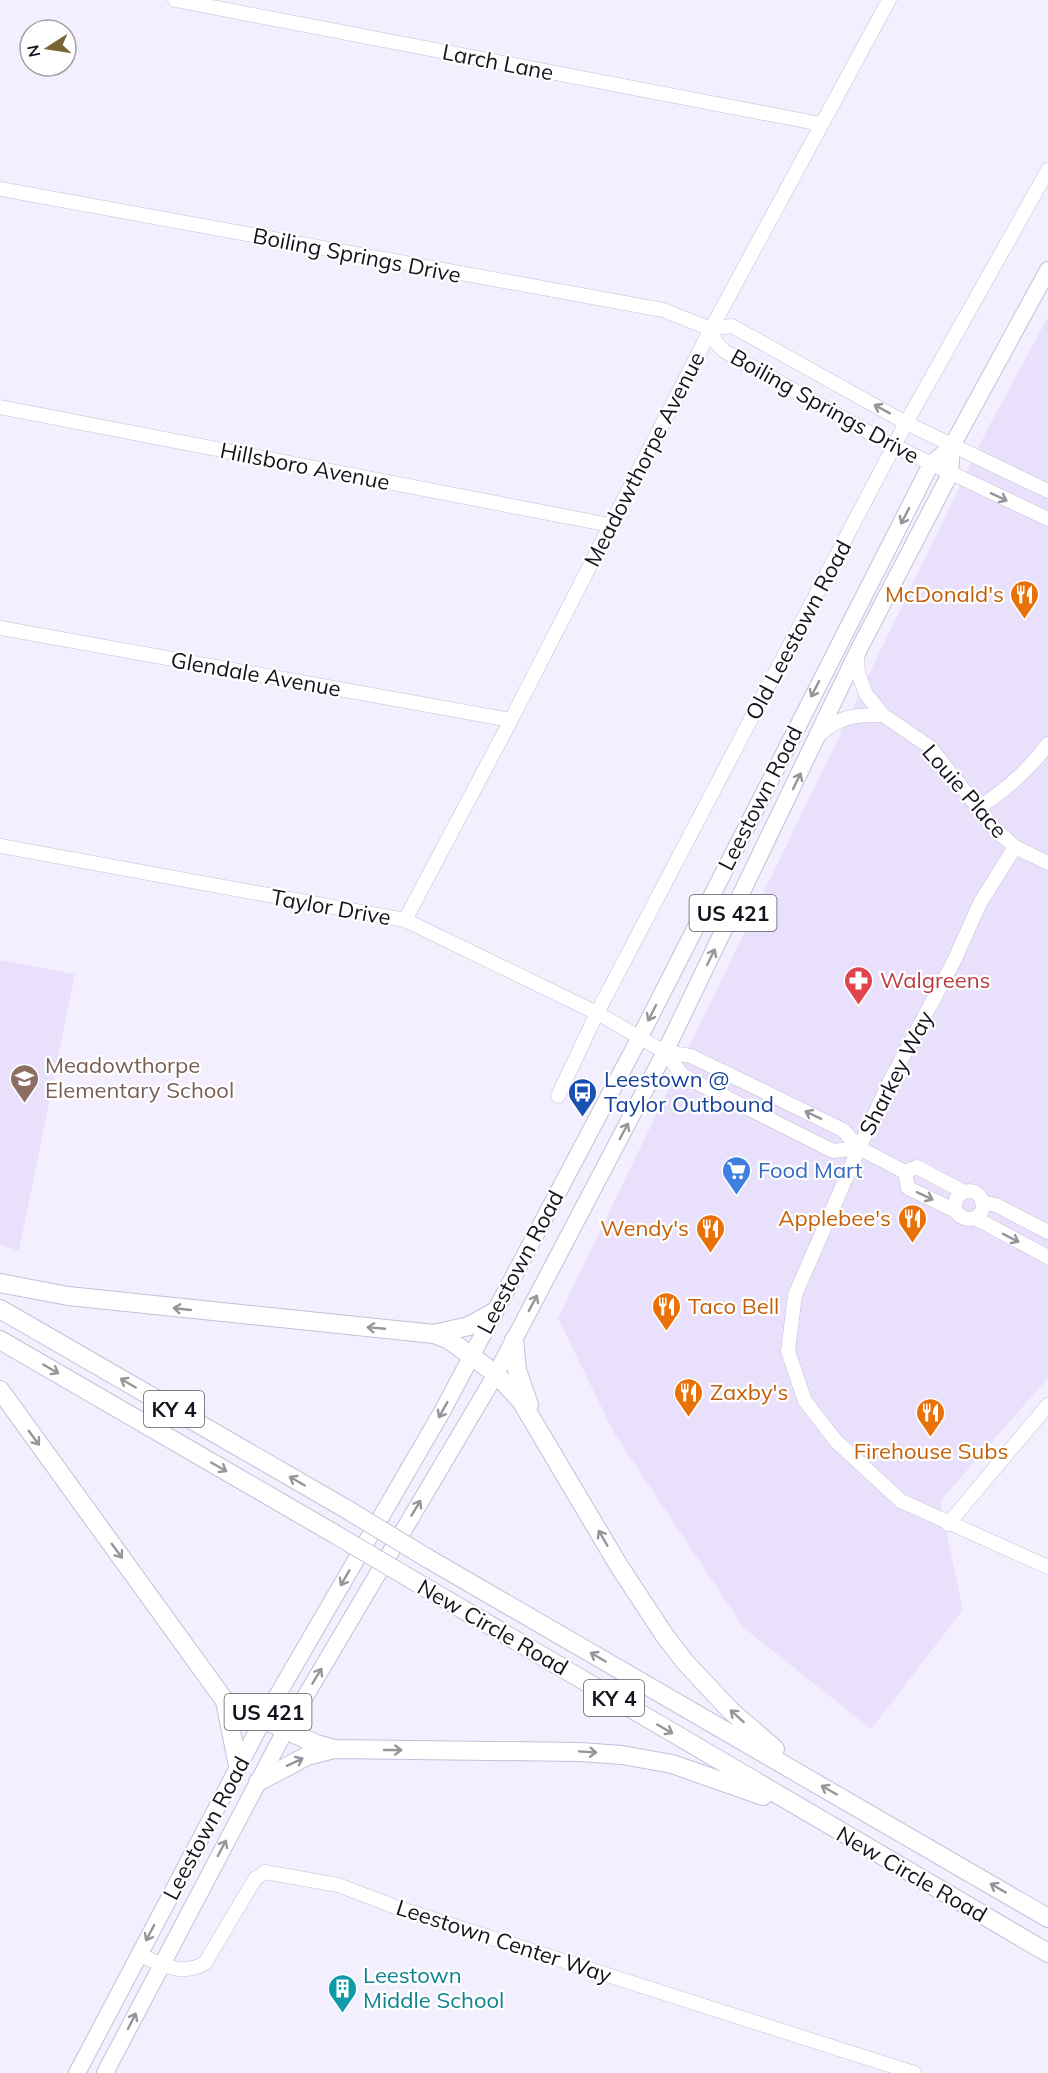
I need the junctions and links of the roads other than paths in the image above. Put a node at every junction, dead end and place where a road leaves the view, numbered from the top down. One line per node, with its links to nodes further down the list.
1 (175, 0): 3 (street, Larch Lane)
2 (889, 0): 3 (street, Meadowthorpe Avenue)
3 (821, 124): 7 (street, Meadowthorpe Avenue)
4 (1048, 170): 9 (street, Old Leestown Road)
5 (0, 189): 7 (street, Boiling Springs Drive)
6 (1048, 270): 11 (main road, Leestown Road / US 421)
7 (711, 329): 9 (street, Boiling Springs Drive, one-way to 7); 10 (street, Boiling Springs Drive); 16 (street, Meadowthorpe Avenue)
8 (0, 407): 16 (street, Hillsboro Avenue)
9 (906, 423): 10 (street, Old Leestown Road); 11 (street, Boiling Springs Drive)
10 (895, 445): 12 (street, Boiling Springs Drive); 28 (street, Old Leestown Road)
11 (952, 446): 12 (main road, Leestown Road / US 421); 13 (main road, Leestown Road / US 421); 14 (street, Boiling Springs Drive)
12 (931, 464): 13 (street, Boiling Springs Drive); 29 (main road, Leestown Road / US 421, one-way to 29)
13 (950, 474): 15 (street, Boiling Springs Drive, one-way to 15); 18 (main road, Leestown Road / US 421)
14 (1048, 491)
15 (1048, 519)
16 (610, 525): 20 (street, Meadowthorpe Avenue)
17 (0, 628): 20 (street, Glendale Avenue)
18 (857, 653): 19 (street, Louie Place); 21 (main road, Leestown Road / US 421)
19 (883, 715): 21 (street); 23 (street, Louie Place)
20 (512, 720): 27 (street, Meadowthorpe Avenue)
21 (820, 734): 30 (main road, Leestown Road / US 421, one-way to 21)
22 (1048, 744): 23 (street)
23 (978, 808): 25 (street, Louie Place)
24 (0, 846): 27 (street, Taylor Drive)
25 (1015, 847): 26 (street, Louie Place); 32 (street, Sharkey Way)
26 (1048, 863)
27 (405, 920): 28 (street, Taylor Drive)
28 (597, 1013): 29 (street, Taylor Drive); 31 (street, Old Leestown Road)
29 (640, 1037): 30 (street, Taylor Drive); 42 (main road, Leestown Road / US 421)
30 (665, 1052): 32 (street, one-way to 30); 32 (street); 45 (main road, Leestown Road / US 421, one-way to 30)
31 (558, 1096)
32 (859, 1148): 33 (street); 51 (street, Sharkey Way)
33 (905, 1172): 34 (street); 36 (street, one-way to 36)
34 (964, 1192): 35 (street); 36 (street)
35 (982, 1202): 37 (street); 38 (street)
36 (956, 1211): 37 (street)
37 (975, 1218): 39 (street, one-way to 39)
38 (1048, 1232)
39 (1048, 1257)
40 (0, 1283): 43 (highway, one-way to 40)
41 (0, 1309): 58 (highway, New Circle Road / KY 4, one-way to 41, bridge)
42 (494, 1312): 43 (highway); 46 (main road, Leestown Road / US 421)
43 (434, 1334): 46 (highway)
44 (0, 1340): 60 (highway, New Circle Road / KY 4, one-way to 60, bridge)
45 (514, 1340): 47 (main road, Leestown Road / US 421); 50 (highway)
46 (470, 1358): 47 (highway); 54 (main road, Leestown Road / US 421, one-way to 54)
47 (496, 1374): 50 (highway); 55 (main road, Leestown Road / US 421, one-way to 47)
48 (0, 1390): 53 (highway, one-way to 53)
49 (1047, 1409): 51 (street)
50 (533, 1418): 58 (highway, one-way to 50)
51 (948, 1524): 52 (street, Sharkey Way)
52 (1048, 1567)
53 (225, 1701): 54 (highway); 57 (highway)
54 (263, 1720): 55 (highway); 57 (main road, Leestown Road / US 421)
55 (286, 1729): 56 (highway); 59 (main road, Leestown Road / US 421)
56 (334, 1749): 59 (highway, one-way to 56); 60 (highway, one-way to 60)
57 (238, 1766): 63 (main road, Leestown Road / US 421, one-way to 63)
58 (795, 1770): 61 (highway, New Circle Road / KY 4, one-way to 58)
59 (258, 1782): 64 (main road, Leestown Road / US 421, one-way to 59)
60 (812, 1815): 62 (highway, New Circle Road / KY 4)
61 (1048, 1918)
62 (1048, 1953)
63 (139, 1955): 64 (street, Leestown Center Way); 65 (main road, Leestown Road / US 421)
64 (161, 1964): 66 (main road, Leestown Road / US 421, one-way to 64); 67 (street, Leestown Center Way)
65 (76, 2073)
66 (105, 2073)
67 (914, 2073)

